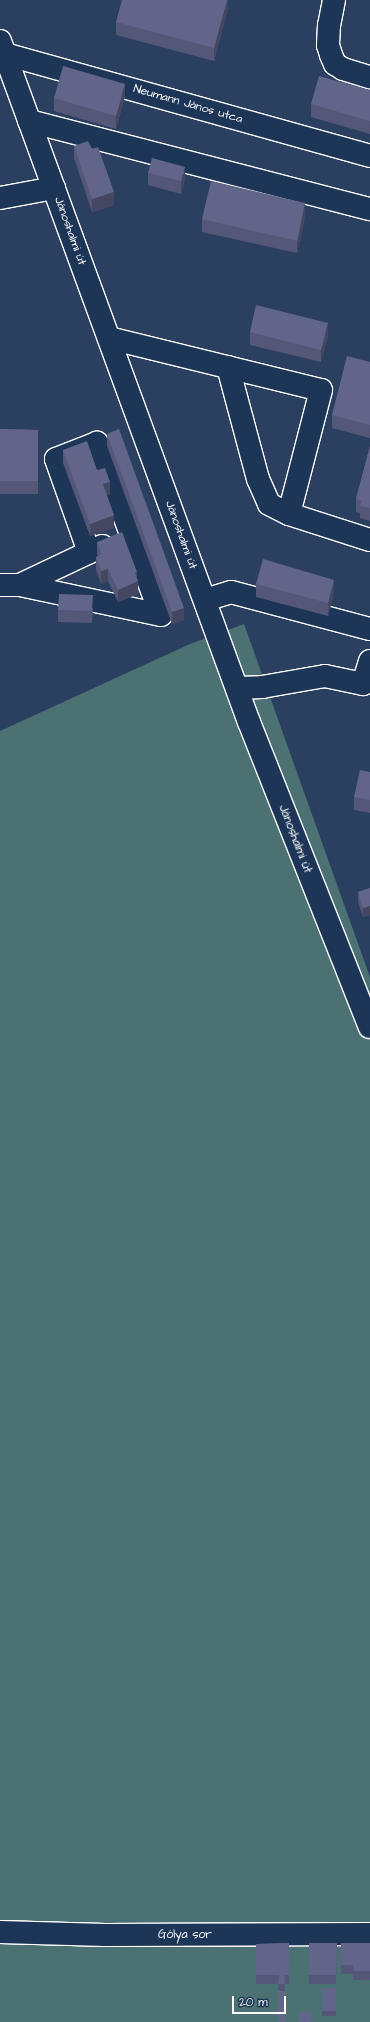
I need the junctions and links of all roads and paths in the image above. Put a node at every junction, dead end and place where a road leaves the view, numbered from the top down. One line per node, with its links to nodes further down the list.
1 (334, 0): 3 (street)
2 (2, 47): 4 (street, Jánoshalmi út); 5 (street, Neumann János utca)
3 (370, 77)
4 (29, 121): 6 (street, Jánoshalmi út); 8 (street)
5 (370, 156)
6 (54, 188): 7 (street); 9 (street, Jánoshalmi út)
7 (0, 198)
8 (370, 209)
9 (109, 338): 10 (street); 16 (street, Jánoshalmi út)
10 (228, 367): 11 (street); 11 (street)
11 (289, 514): 13 (street)
12 (130, 532): 14 (street); 14 (street); 15 (street)
13 (370, 540)
14 (88, 552): 15 (street)
15 (10, 585)
16 (205, 600): 17 (street); 19 (street, Jánoshalmi út)
17 (370, 629)
18 (370, 661): 19 (street)
19 (237, 688): 20 (street, Jánoshalmi út)
20 (370, 1027)
21 (0, 1932): 22 (street, Gólya sor)
22 (370, 1934)

